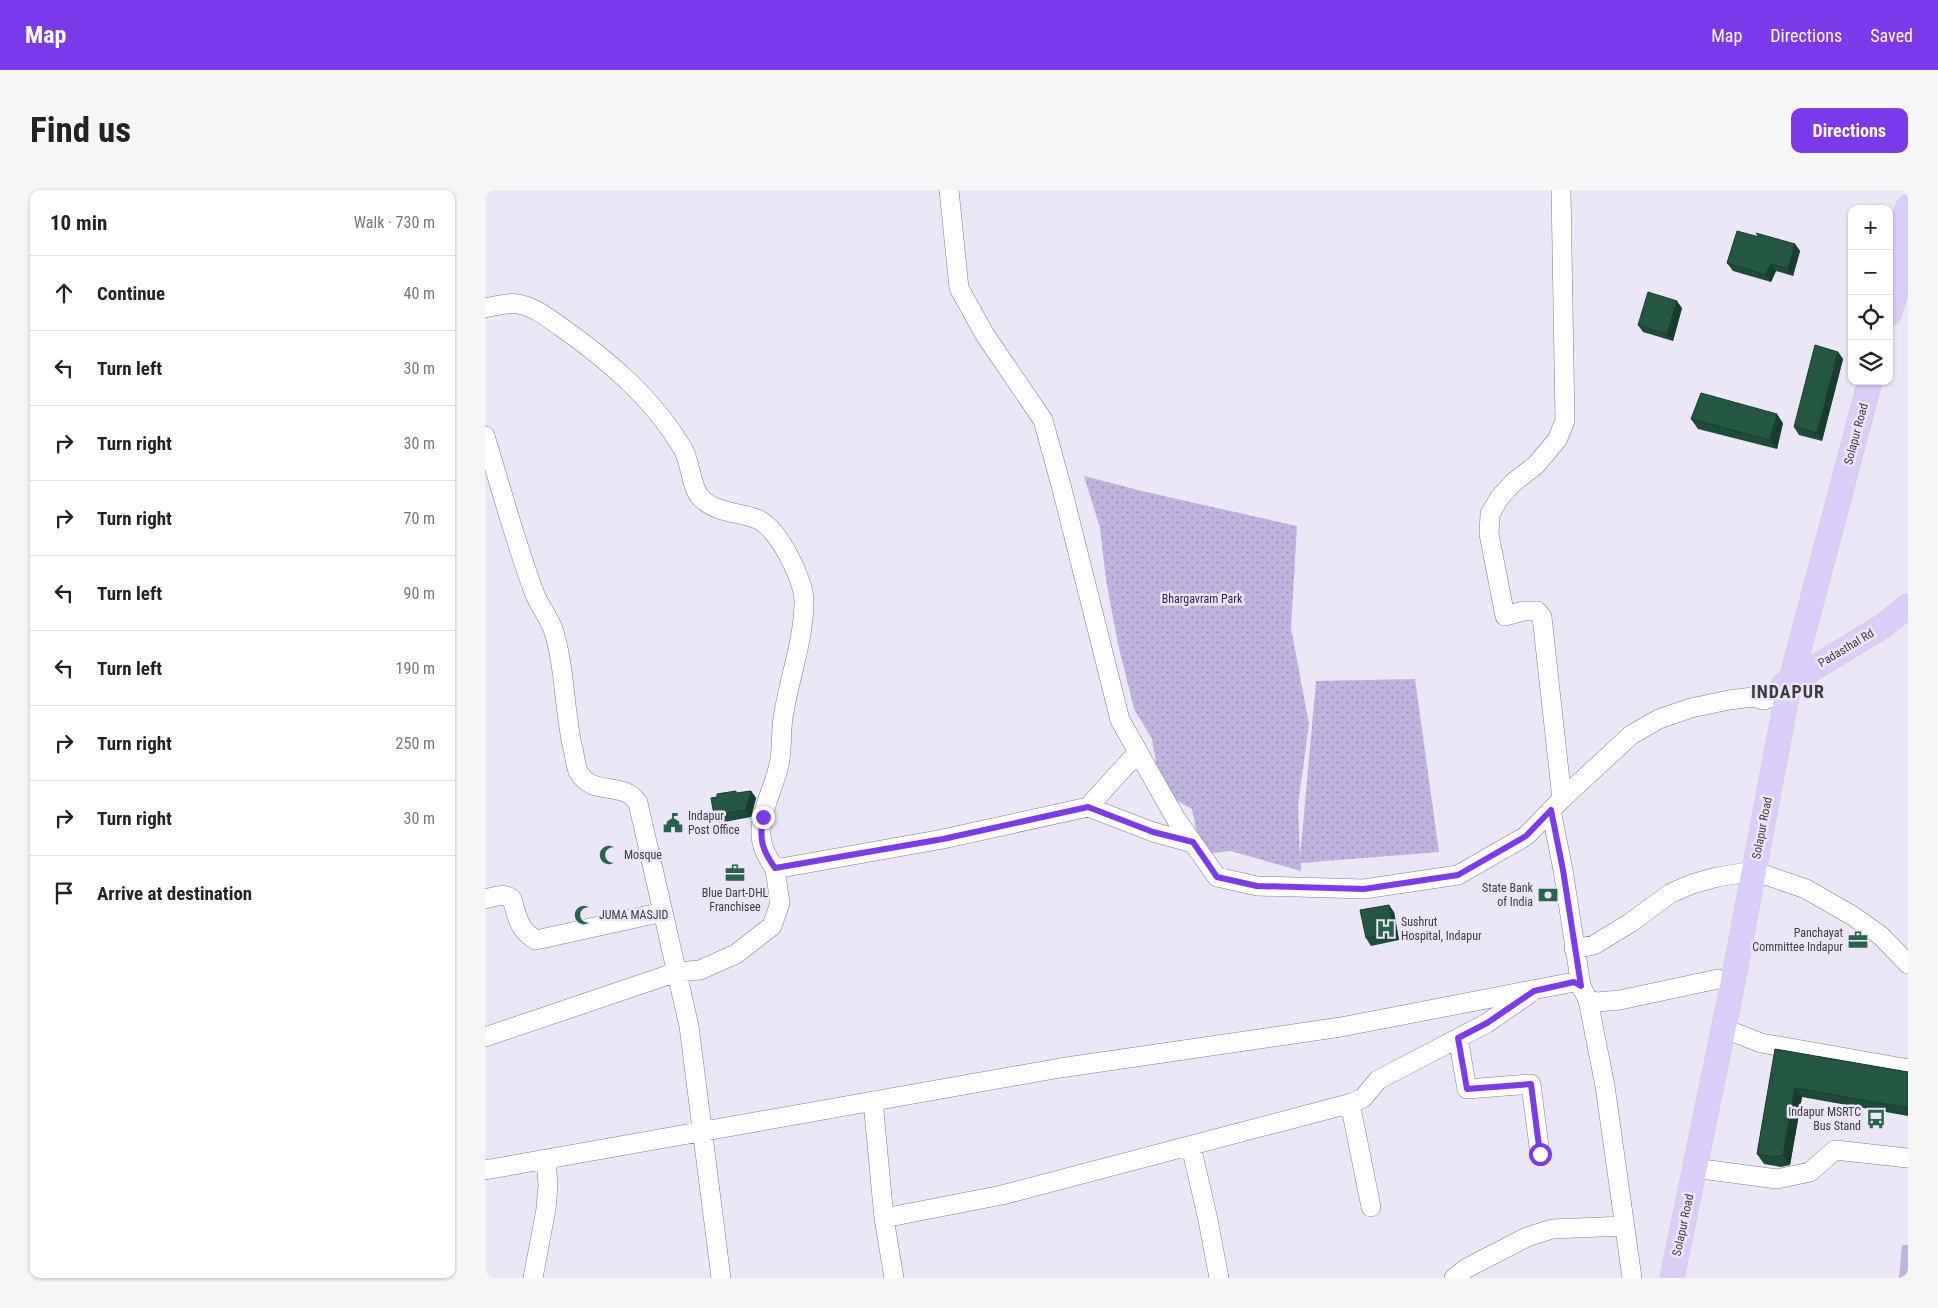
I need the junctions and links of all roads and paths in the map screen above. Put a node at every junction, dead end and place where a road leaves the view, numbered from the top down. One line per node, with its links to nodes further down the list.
1 (949, 190): 14 (street)
2 (1561, 190): 15 (street)
3 (1908, 207): 4 (main road)
4 (1893, 251)
5 (1908, 256): 6 (main road)
6 (1893, 302)
7 (485, 308): 18 (street)
8 (1853, 385): 13 (main road)
9 (1869, 385): 13 (main road, Solapur Road)
10 (485, 436): 21 (street)
11 (1908, 606): 12 (main road, Padasthal Rd)
12 (1896, 625): 13 (main road, Padasthal Rd)
13 (1777, 690): 15 (street); 19 (main road, Solapur Road)
14 (1138, 752): 16 (street); 17 (street)
15 (1557, 804): 17 (street); 22 (street)
16 (1088, 807): 17 (street); 18 (street)
17 (1193, 842)
18 (775, 868): 24 (street)
19 (1748, 871): 22 (street); 23 (street); 25 (main road); 28 (main road, Solapur Road)
20 (485, 899): 21 (street)
21 (663, 912): 24 (street)
22 (1574, 949): 27 (street)
23 (1908, 964)
24 (677, 972): 29 (street); 34 (street)
25 (1718, 979): 27 (street); 28 (main road)
26 (1534, 991): 27 (street); 30 (street); 32 (street)
27 (1584, 993): 43 (street)
28 (1716, 1026): 31 (street); 39 (main road, Solapur Road)
29 (485, 1037)
30 (1458, 1038): 33 (street); 36 (street)
31 (1908, 1069)
32 (873, 1101): 34 (street); 42 (street)
33 (1350, 1103): 35 (street); 41 (street)
34 (703, 1131): 38 (street); 45 (street)
35 (1191, 1146): 42 (street); 47 (street)
36 (1540, 1154)
37 (1908, 1158): 39 (street)
38 (546, 1159): 40 (street); 44 (street)
39 (1687, 1167): 50 (main road); 51 (main road, Solapur Road)
40 (485, 1170)
41 (1371, 1207)
42 (884, 1218): 46 (street)
43 (1625, 1226): 48 (street); 49 (street)
44 (533, 1278)
45 (721, 1278)
46 (893, 1278)
47 (1218, 1278)
48 (1454, 1278)
49 (1632, 1278)
50 (1657, 1278)
51 (1672, 1278)

